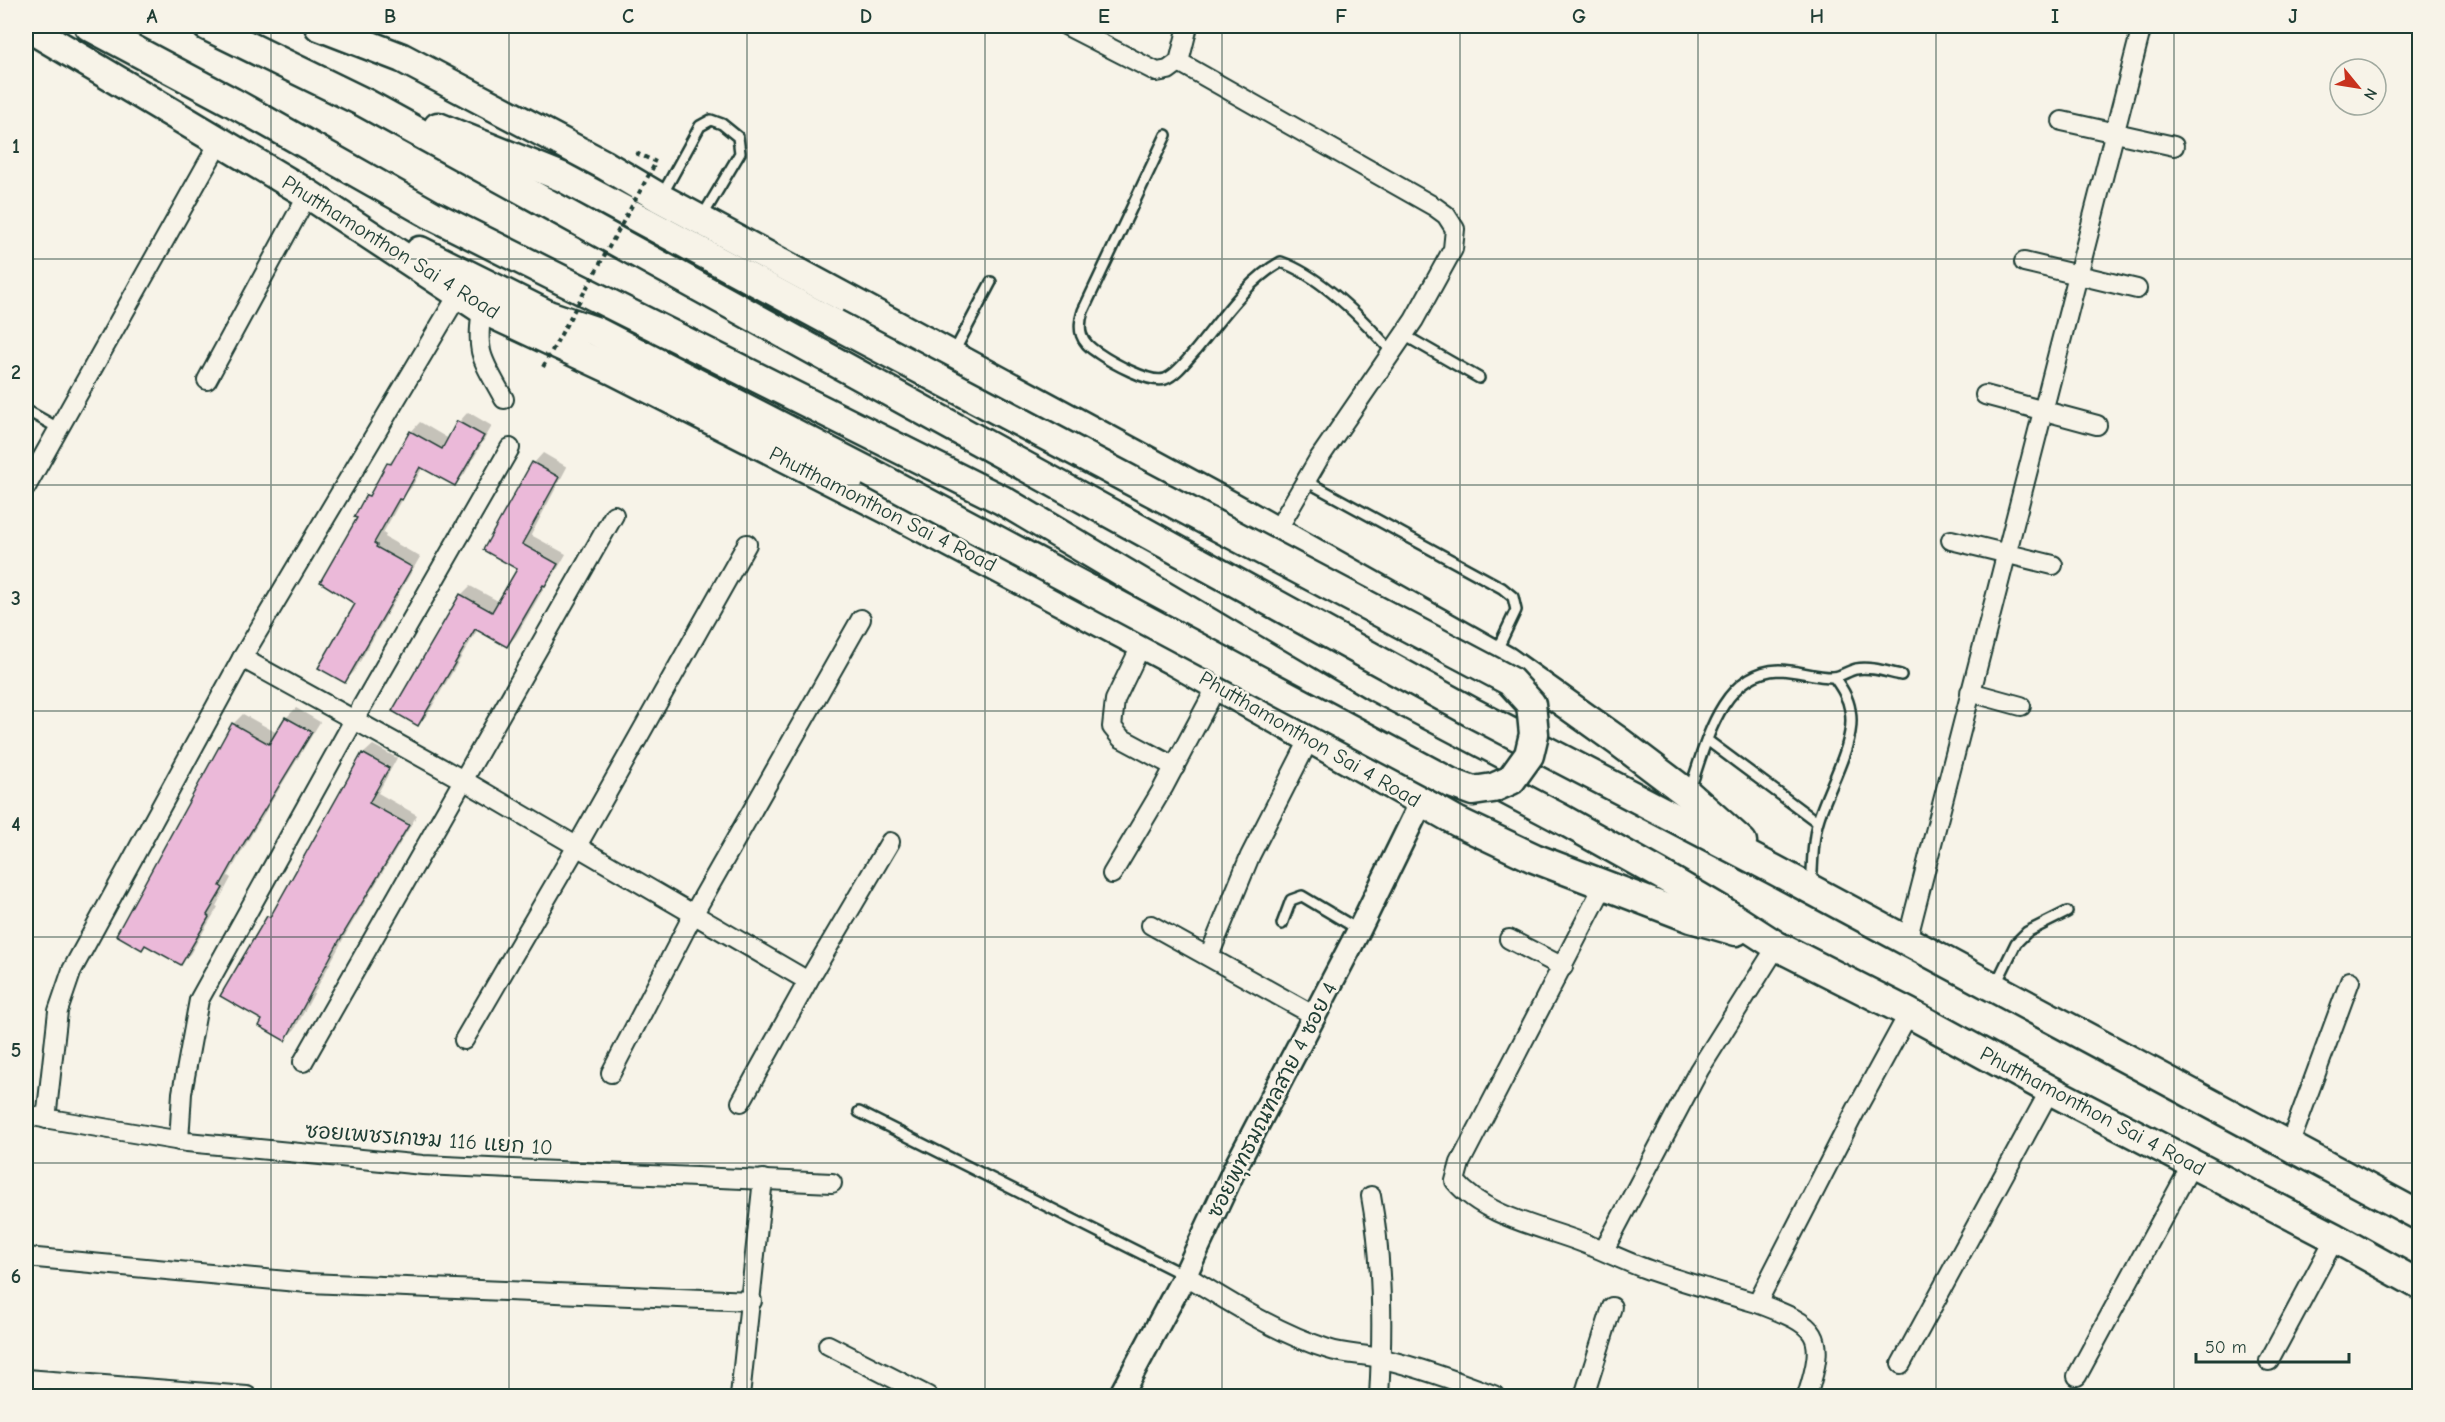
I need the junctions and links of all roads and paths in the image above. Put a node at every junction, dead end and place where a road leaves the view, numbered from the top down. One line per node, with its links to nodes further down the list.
1 (26, 26): 14 (main road, Phutthamonthon Sai 4 Road)
2 (89, 26): 20 (main road, Phutthamonthon Sai 4 Road)
3 (207, 26): 10 (main road)
4 (314, 26): 17 (main road)
5 (319, 26): 19 (main road)
6 (1067, 26): 9 (street)
7 (1188, 26): 9 (street)
8 (2142, 26): 12 (street)
9 (1179, 62): 29 (street)
10 (365, 103): 17 (main road); 69 (main road)
11 (2062, 121): 12 (street)
12 (2115, 132): 15 (street); 24 (street)
13 (1166, 135): 30 (lane)
14 (220, 141): 18 (main road, Phutthamonthon Sai 4 Road); 40 (street)
15 (2174, 146)
16 (656, 162): 32 (path, bridge)
17 (562, 177): 28 (main road, bridge)
18 (308, 194): 21 (main road, Phutthamonthon Sai 4 Road); 34 (street)
19 (660, 198): 22 (main road); 22 (lane)
20 (432, 215): 28 (main road); 80 (main road, Phutthamonthon Sai 4 Road)
21 (341, 217): 27 (main road, Phutthamonthon Sai 4 Road); 28 (main road)
22 (700, 219): 31 (main road)
23 (2024, 262): 24 (street)
24 (2079, 275): 26 (street); 38 (street)
25 (991, 282): 31 (lane)
26 (2137, 289)
27 (470, 302): 36 (street); 51 (main road, Phutthamonthon Sai 4 Road); 53 (street)
28 (595, 331)
29 (1404, 334): 30 (street); 33 (lane)
30 (1392, 352): 42 (street)
31 (952, 356): 45 (main road)
32 (543, 367)
33 (1479, 378)
34 (207, 380)
35 (1985, 395): 38 (street)
36 (504, 399)
37 (26, 410): 40 (lane)
38 (2044, 411): 39 (street); 48 (street)
39 (2097, 425)
40 (58, 428): 43 (street)
41 (510, 448): 59 (street)
42 (1306, 481): 45 (street); 52 (lane)
43 (26, 487)
44 (614, 515): 63 (street)
45 (1276, 532): 52 (main road)
46 (1952, 540): 48 (street)
47 (747, 544): 68 (street)
48 (2006, 554): 49 (street); 57 (street)
49 (2053, 565)
50 (861, 619): 74 (street)
51 (1142, 644): 56 (main road, Phutthamonthon Sai 4 Road); 62 (street)
52 (1495, 655): 64 (main road)
53 (242, 658): 59 (street); 95 (street)
54 (1901, 675): 55 (lane)
55 (1834, 677): 61 (lane); 66 (lane)
56 (1217, 686): 60 (main road, Phutthamonthon Sai 4 Road); 62 (street)
57 (1970, 692): 58 (street); 79 (street)
58 (2021, 706)
59 (354, 720): 63 (street); 96 (street)
60 (1310, 738): 65 (main road, Phutthamonthon Sai 4 Road); 81 (street)
61 (1707, 740): 64 (lane); 66 (lane)
62 (1175, 767): 70 (street)
63 (463, 780): 68 (street); 89 (street)
64 (1688, 794): 69 (main road)
65 (1421, 803): 71 (main road, Phutthamonthon Sai 4 Road); 77 (street, ซอยพุทธมณฑลสาย 4 ซอย 4)
66 (1817, 822): 72 (lane)
67 (890, 842): 83 (street)
68 (577, 846): 74 (street); 88 (street)
69 (1773, 869): 72 (main road)
70 (1112, 874)
71 (1604, 885): 80 (main road, Phutthamonthon Sai 4 Road); 82 (street)
72 (1810, 890): 79 (main road)
73 (2067, 912): 85 (lane)
74 (694, 913): 83 (street); 90 (street)
75 (1282, 924): 77 (lane)
76 (1151, 925): 81 (street)
77 (1359, 930): 87 (street, ซอยพุทธมณฑลสาย 4 ซอย 4)
78 (1509, 939): 82 (street)
79 (1907, 941): 85 (main road)
80 (1771, 943): 86 (main road, Phutthamonthon Sai 4 Road); 104 (street)
81 (1209, 956): 87 (street)
82 (1563, 967): 104 (street)
83 (808, 981): 92 (street)
84 (2350, 981): 97 (street)
85 (1994, 988): 97 (main road)
86 (1909, 1012): 91 (main road, Phutthamonthon Sai 4 Road); 109 (street)
87 (1315, 1016): 106 (street, ซอยพุทธมณฑลสาย 4 ซอย 4)
88 (464, 1040)
89 (303, 1062)
90 (611, 1073)
91 (2050, 1090): 98 (main road, Phutthamonthon Sai 4 Road); 114 (street)
92 (741, 1102)
93 (859, 1112): 106 (lane)
94 (26, 1116): 95 (street, ซอยเพชรเกษม 116 แยก 10)
95 (46, 1119): 96 (street, ซอยเพชรเกษม 116 แยก 10)
96 (179, 1141): 99 (street, ซอยเพชรเกษม 116 แยก 10)
97 (2289, 1146): 102 (main road)
98 (2192, 1164): 103 (main road, Phutthamonthon Sai 4 Road); 115 (street)
99 (763, 1179): 100 (street, ซอยเพชรเกษม 116 แยก 10); 108 (street)
100 (832, 1183)
101 (1371, 1196): 112 (street)
102 (2420, 1216)
103 (2335, 1238): 107 (main road, Phutthamonthon Sai 4 Road); 113 (street)
104 (1604, 1250): 109 (street)
105 (26, 1257): 108 (street)
106 (1185, 1275): 112 (street); 120 (street, ซอยพุทธมณฑลสาย 4 ซอย 4)
107 (2420, 1285)
108 (752, 1301): 118 (street)
109 (1757, 1304): 124 (street)
110 (1612, 1307): 123 (street)
111 (828, 1345): 119 (street)
112 (1381, 1358): 121 (street); 122 (street)
113 (2269, 1361)
114 (1901, 1364)
115 (2077, 1376)
116 (26, 1379): 117 (street)
117 (247, 1396)
118 (741, 1396)
119 (928, 1396)
120 (1120, 1396)
121 (1379, 1396)
122 (1496, 1396)
123 (1584, 1396)
124 (1807, 1396)

